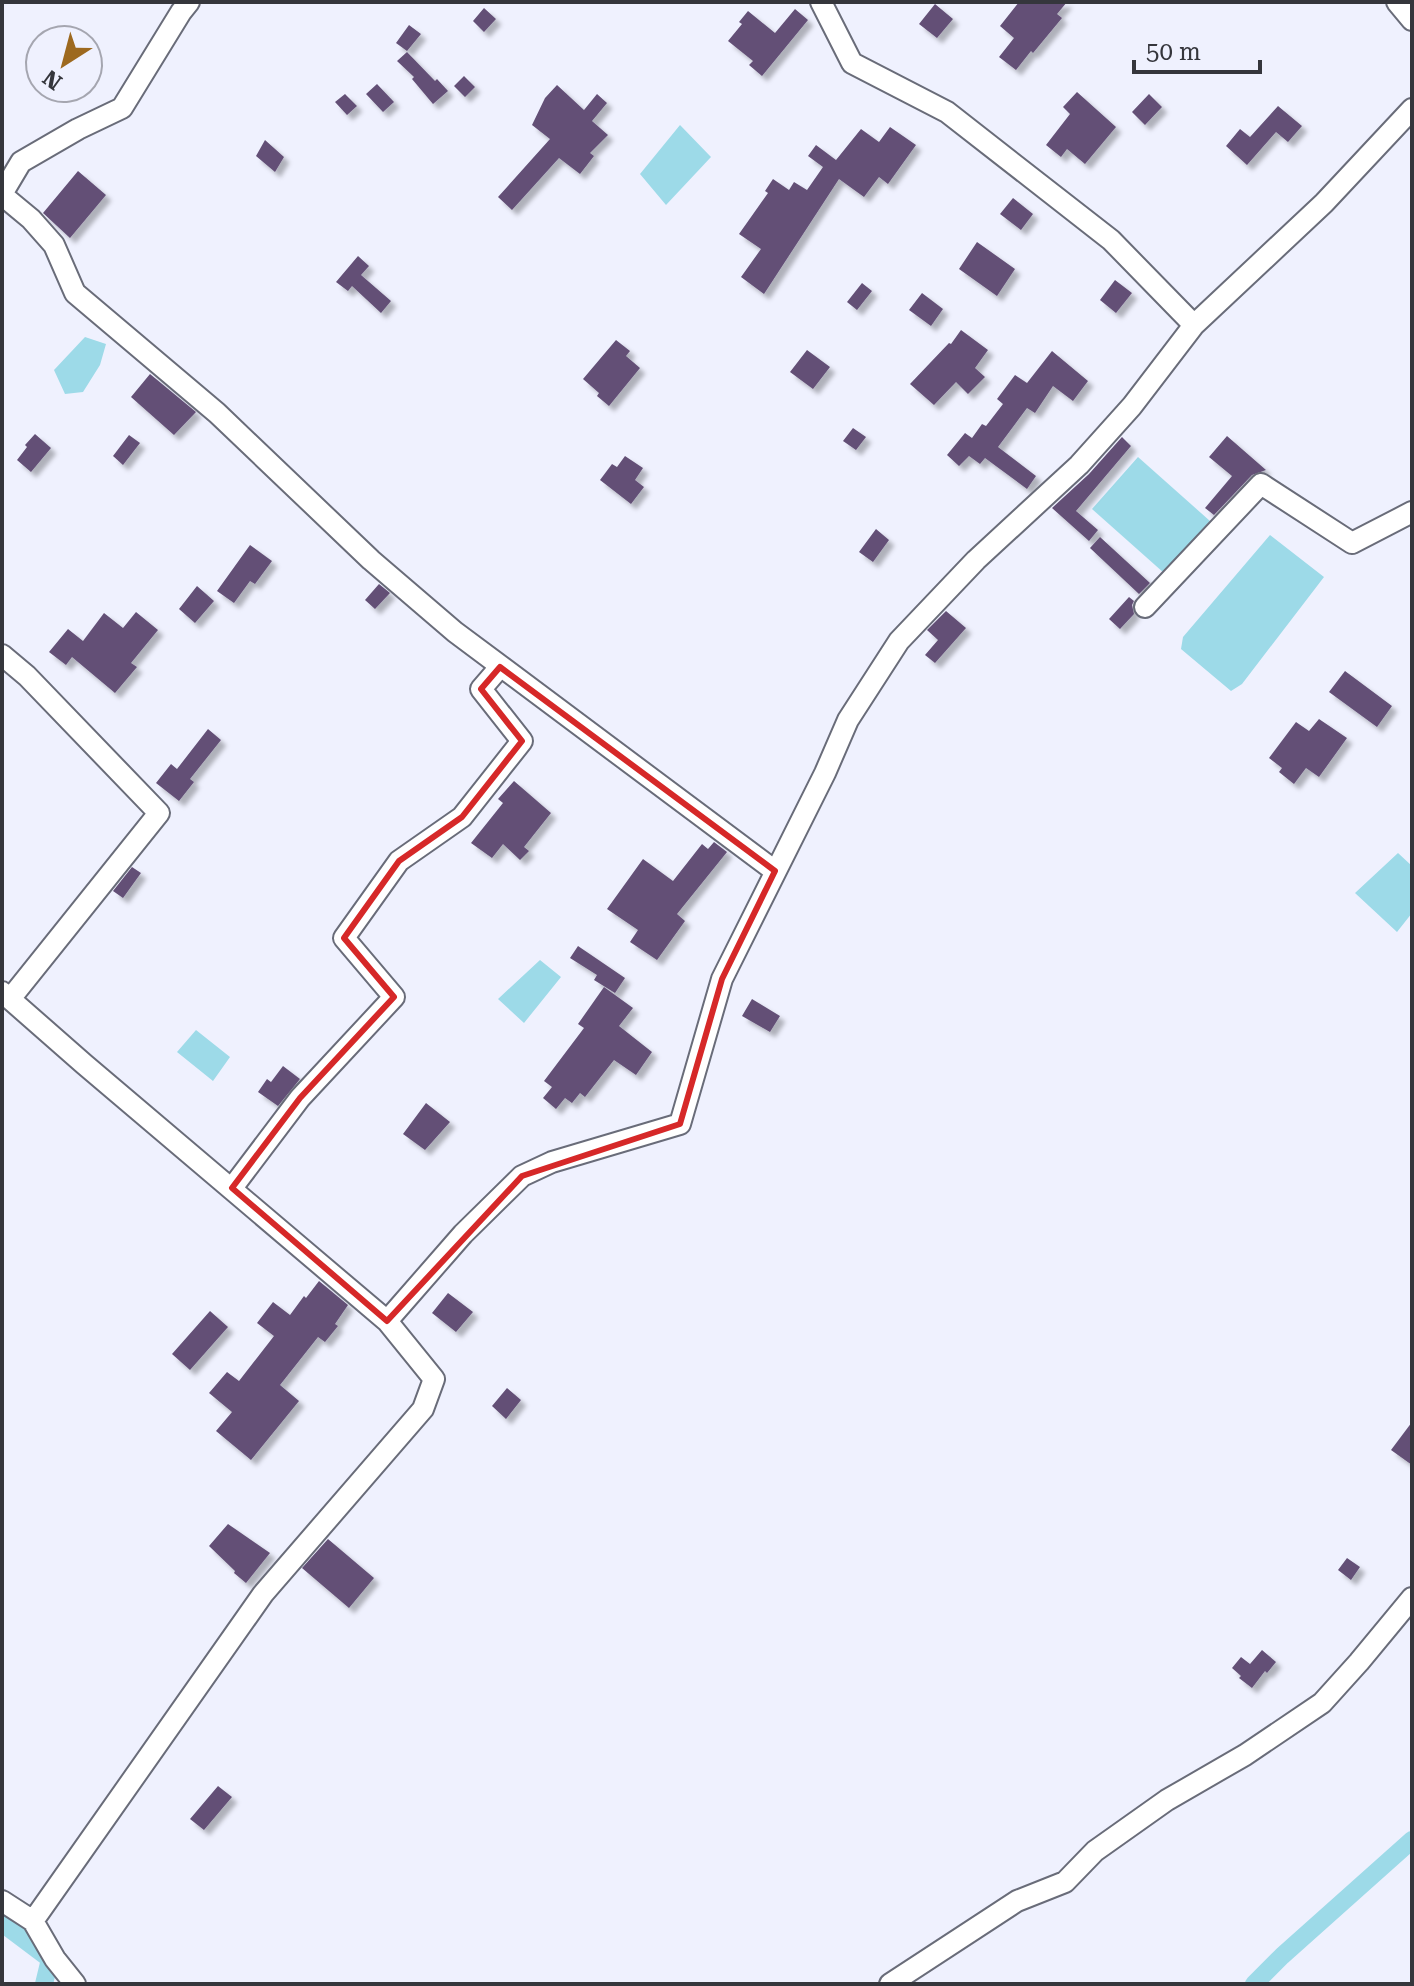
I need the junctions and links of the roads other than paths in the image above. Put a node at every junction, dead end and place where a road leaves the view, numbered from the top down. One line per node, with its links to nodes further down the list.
1 (189, 2): 6 (street)
2 (821, 2): 7 (street)
3 (1397, 2): 4 (street)
4 (1412, 20)
5 (1412, 109): 7 (street)
6 (2, 194): 11 (street)
7 (1194, 325): 12 (street)
8 (1412, 512): 9 (street)
9 (1145, 607)
10 (2, 655): 13 (street)
11 (500, 667): 12 (street); 14 (street)
12 (775, 871): 15 (street)
13 (6, 995): 14 (street)
14 (232, 1188): 15 (street)
15 (387, 1321): 18 (street)
16 (1412, 1598): 20 (street)
17 (2, 1901): 18 (street)
18 (33, 1921): 19 (street)
19 (75, 1984)
20 (890, 1984)

